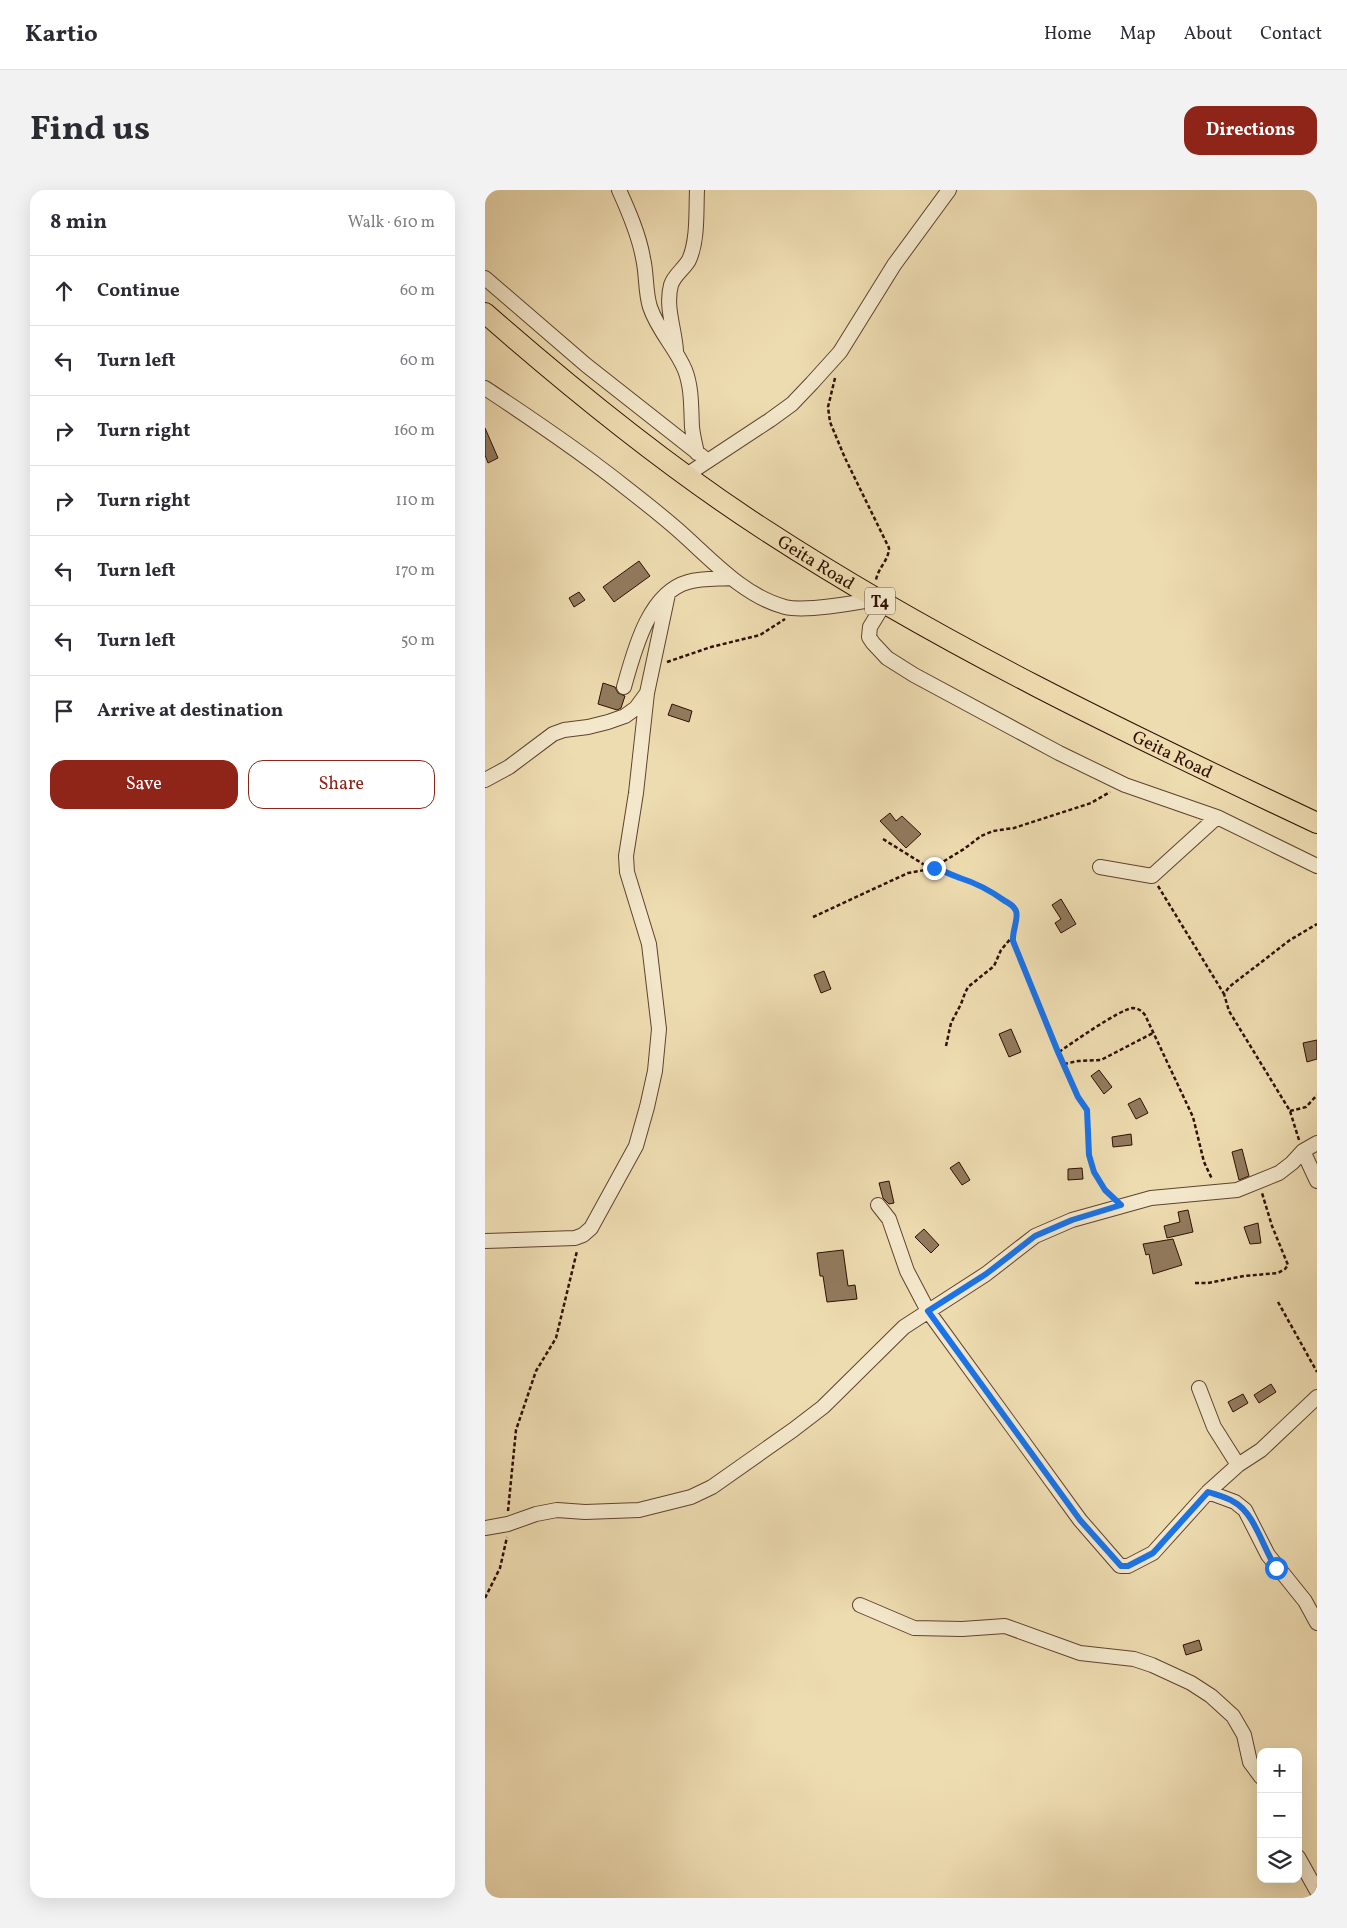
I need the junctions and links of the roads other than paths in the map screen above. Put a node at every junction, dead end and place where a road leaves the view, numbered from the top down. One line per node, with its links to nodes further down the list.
1 (619, 190): 6 (street)
2 (697, 190): 6 (street)
3 (949, 190): 8 (street)
4 (485, 278): 8 (street)
5 (485, 313): 9 (highway, Geita Road / T4)
6 (676, 351): 8 (street)
7 (485, 388): 10 (street)
8 (702, 457): 9 (street)
9 (685, 476): 12 (highway, Geita Road / T4)
10 (731, 578): 11 (street); 12 (street)
11 (667, 594): 13 (street); 14 (street)
12 (880, 601): 16 (street); 17 (highway, Geita Road / T4)
13 (624, 687)
14 (647, 693): 15 (street); 24 (street)
15 (485, 780)
16 (1217, 817): 18 (street); 19 (street)
17 (1317, 823)
18 (1317, 866)
19 (1100, 867)
20 (1317, 1142): 21 (street)
21 (1303, 1151): 22 (street); 25 (street)
22 (1317, 1181)
23 (878, 1205): 25 (street)
24 (485, 1241)
25 (928, 1311): 29 (street); 30 (street)
26 (1199, 1388): 28 (street)
27 (1317, 1397): 28 (street)
28 (1238, 1465): 29 (street)
29 (1208, 1492): 32 (street)
30 (485, 1528)
31 (860, 1605): 33 (street)
32 (1317, 1623)
33 (1257, 1772)
34 (1302, 1864): 35 (street)
35 (1317, 1892)

